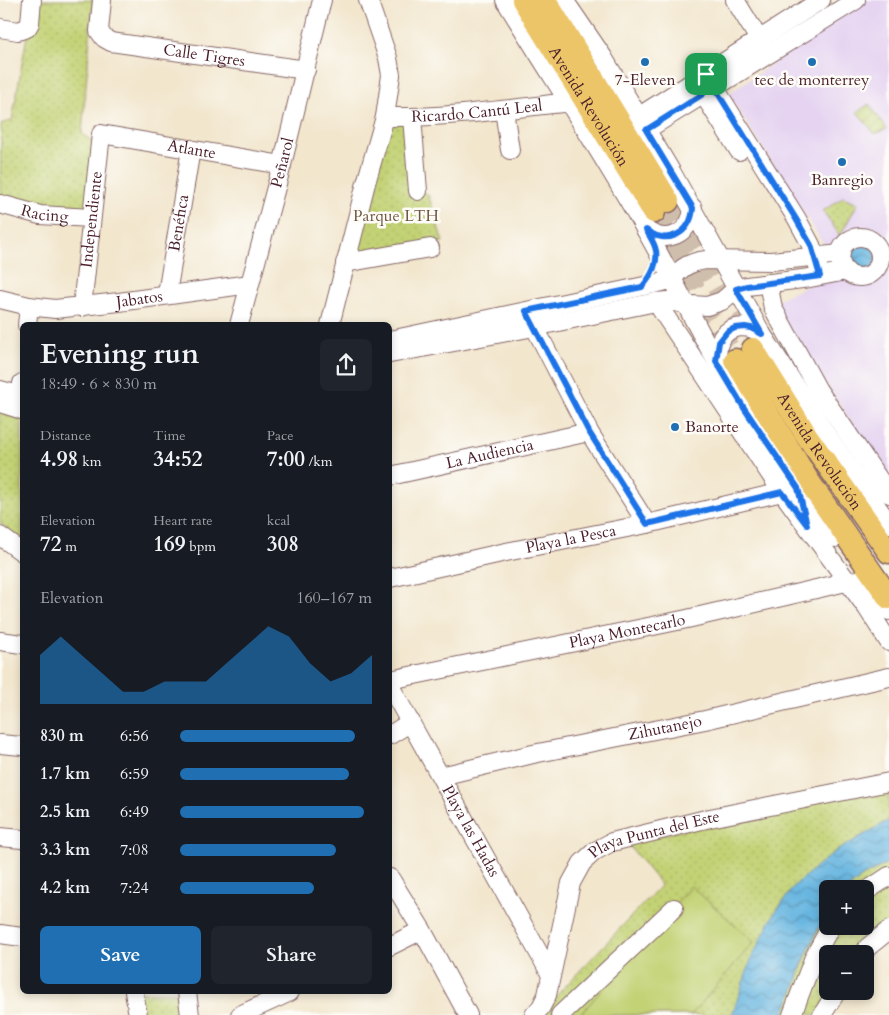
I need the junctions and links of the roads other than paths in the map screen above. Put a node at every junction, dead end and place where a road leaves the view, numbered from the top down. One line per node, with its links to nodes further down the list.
1 (32, 0): 12 (street)
2 (102, 0): 15 (street, Calle Tigres)
3 (322, 0): 15 (street, Peñarol)
4 (368, 0): 19 (street)
5 (505, 0): 17 (street)
6 (523, 0): 29 (main road, Avenida Revolución)
7 (545, 0): 29 (main road, Avenida Revolución)
8 (564, 0): 21 (street)
9 (735, 0): 13 (street)
10 (821, 0): 13 (street)
11 (856, 0): 14 (street)
12 (0, 28)
13 (760, 39): 14 (street); 16 (street)
14 (768, 55): 16 (street)
15 (306, 70): 25 (street, Peñarol)
16 (704, 84): 21 (street); 36 (street)
17 (570, 102): 18 (street, Ricardo Cantú Leal); 29 (street)
18 (504, 110): 20 (street, Ricardo Cantú Leal); 24 (street)
19 (385, 117): 20 (street, Ricardo Cantú Leal); 38 (street)
20 (412, 117): 26 (street)
21 (642, 124): 28 (street)
22 (101, 134): 23 (street, Atlante); 30 (street, Independiente)
23 (191, 149): 25 (street, Atlante); 46 (street, Benéfica)
24 (510, 150)
25 (282, 165): 43 (street, Peñarol)
26 (418, 191)
27 (0, 204): 30 (street, Racing)
28 (693, 208): 29 (street); 37 (street)
29 (656, 214): 33 (street)
30 (91, 218): 51 (street, Independiente)
31 (889, 237): 34 (street)
32 (430, 248): 38 (street)
33 (655, 248): 41 (street); 44 (street)
34 (880, 250): 35 (street); 39 (street)
35 (841, 254): 36 (street); 39 (street)
36 (809, 258): 37 (street); 40 (street)
37 (722, 261): 41 (street); 45 (street)
38 (345, 263): 55 (street)
39 (846, 271): 40 (street)
40 (815, 277): 42 (street)
41 (672, 278): 44 (street); 49 (street)
42 (768, 283): 45 (street); 67 (street)
43 (250, 284): 46 (street, Jabatos); 54 (street, Peñarol)
44 (642, 287): 52 (street)
45 (736, 289): 49 (street); 58 (street)
46 (167, 294): 51 (street, Jabatos)
47 (0, 299): 50 (street, Jabatos)
48 (656, 302): 49 (street); 56 (street); 66 (street)
49 (684, 303): 58 (street)
50 (29, 306): 51 (street, Jabatos); 53 (street)
51 (82, 307)
52 (526, 311): 56 (street); 57 (street)
53 (27, 322)
54 (240, 322)
55 (331, 322)
56 (534, 328): 59 (street); 64 (street)
57 (392, 340)
58 (742, 351): 66 (street); 69 (street); 72 (main road, Avenida Revolución); 76 (main road, Avenida Revolución)
59 (392, 354)
60 (0, 390): 61 (street)
61 (20, 398)
62 (20, 399): 63 (street)
63 (0, 403)
64 (589, 432): 65 (street, La Audiencia); 68 (street)
65 (392, 476)
66 (790, 490): 68 (street, Playa la Pesca); 74 (street); 75 (street)
67 (889, 494)
68 (647, 524): 73 (street, Playa la Pesca)
69 (889, 524)
70 (0, 536): 71 (street)
71 (20, 551)
72 (889, 552)
73 (392, 578)
74 (864, 579): 75 (street, Playa Montecarlo); 77 (street)
75 (846, 582): 79 (street); 82 (street, Playa Montecarlo)
76 (889, 598)
77 (889, 611)
78 (0, 641): 80 (street)
79 (889, 642)
80 (20, 644)
81 (889, 677): 88 (street, Zihutanejo)
82 (392, 680)
83 (392, 689): 84 (street, Playa las Hadas)
84 (411, 722): 85 (street); 88 (street, Playa las Hadas)
85 (392, 734)
86 (0, 744): 87 (street)
87 (20, 746)
88 (440, 776): 102 (street, Playa las Hadas)
89 (889, 782): 102 (street, Playa Punta del Este)
90 (0, 837): 91 (street)
91 (20, 839)
92 (889, 876): 94 (street)
93 (392, 881): 95 (street)
94 (874, 886)
95 (422, 930): 100 (street); 110 (street)
96 (889, 930): 101 (street)
97 (0, 934): 99 (street)
98 (826, 935): 114 (street)
99 (20, 937)
100 (392, 945)
101 (870, 945)
102 (551, 975): 111 (street, Playa Punta del Este)
103 (134, 994): 107 (street)
104 (187, 994): 108 (street)
105 (286, 994): 109 (street)
106 (831, 1000): 115 (street)
107 (138, 1015)
108 (190, 1015)
109 (240, 1015)
110 (468, 1015)
111 (534, 1015)
112 (560, 1015): 113 (street)
113 (565, 1015)
114 (792, 1015)
115 (822, 1015)

